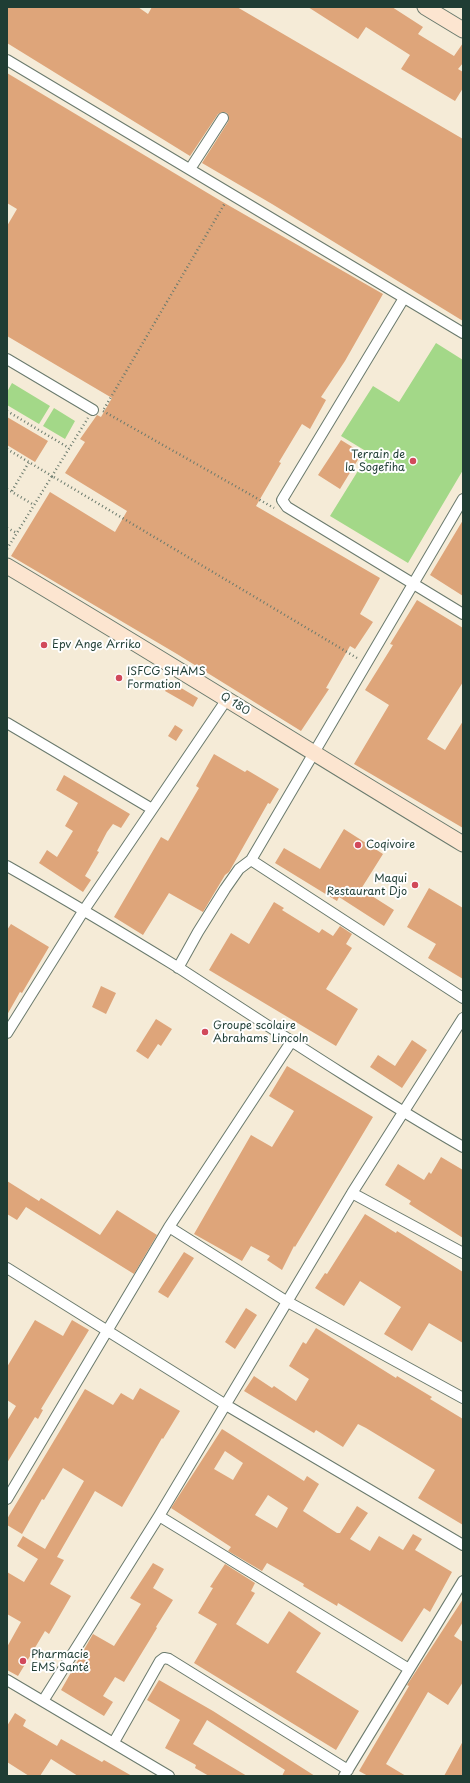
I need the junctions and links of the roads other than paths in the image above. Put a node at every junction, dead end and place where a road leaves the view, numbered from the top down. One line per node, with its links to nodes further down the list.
1 (425, 7): 2 (street)
2 (463, 30)
3 (7, 60): 5 (street)
4 (222, 118): 5 (street)
5 (190, 169): 6 (street)
6 (404, 298): 7 (street); 12 (street)
7 (463, 333)
8 (7, 359): 9 (street)
9 (98, 411)
10 (463, 499): 12 (street)
11 (7, 566): 14 (street, Q 180)
12 (412, 584): 13 (street); 16 (street)
13 (463, 614)
14 (227, 699): 16 (street, Q 180); 17 (street)
15 (7, 724): 17 (street)
16 (313, 753): 18 (street, Q 180); 19 (street)
17 (152, 809): 21 (street)
18 (463, 844)
19 (251, 860): 22 (street); 23 (street)
20 (7, 866): 21 (street)
21 (84, 910): 22 (street); 25 (street)
22 (178, 968): 26 (street)
23 (463, 998)
24 (463, 1018): 27 (street)
25 (7, 1033)
26 (291, 1042): 27 (street); 30 (street)
27 (403, 1112): 28 (street); 29 (street)
28 (463, 1147)
29 (352, 1193): 31 (street); 33 (street)
30 (169, 1227): 33 (street); 34 (street)
31 (463, 1253)
32 (7, 1268): 34 (street)
33 (286, 1301): 35 (street); 36 (street)
34 (107, 1330): 36 (street); 37 (street)
35 (463, 1398)
36 (226, 1405): 38 (street); 39 (street)
37 (7, 1499)
38 (159, 1516): 41 (street); 43 (street)
39 (463, 1545)
40 (463, 1581): 41 (street)
41 (409, 1669): 45 (street)
42 (7, 1680): 43 (street)
43 (43, 1701): 44 (street)
44 (114, 1742): 45 (street); 46 (street)
45 (346, 1773)
46 (169, 1776)

